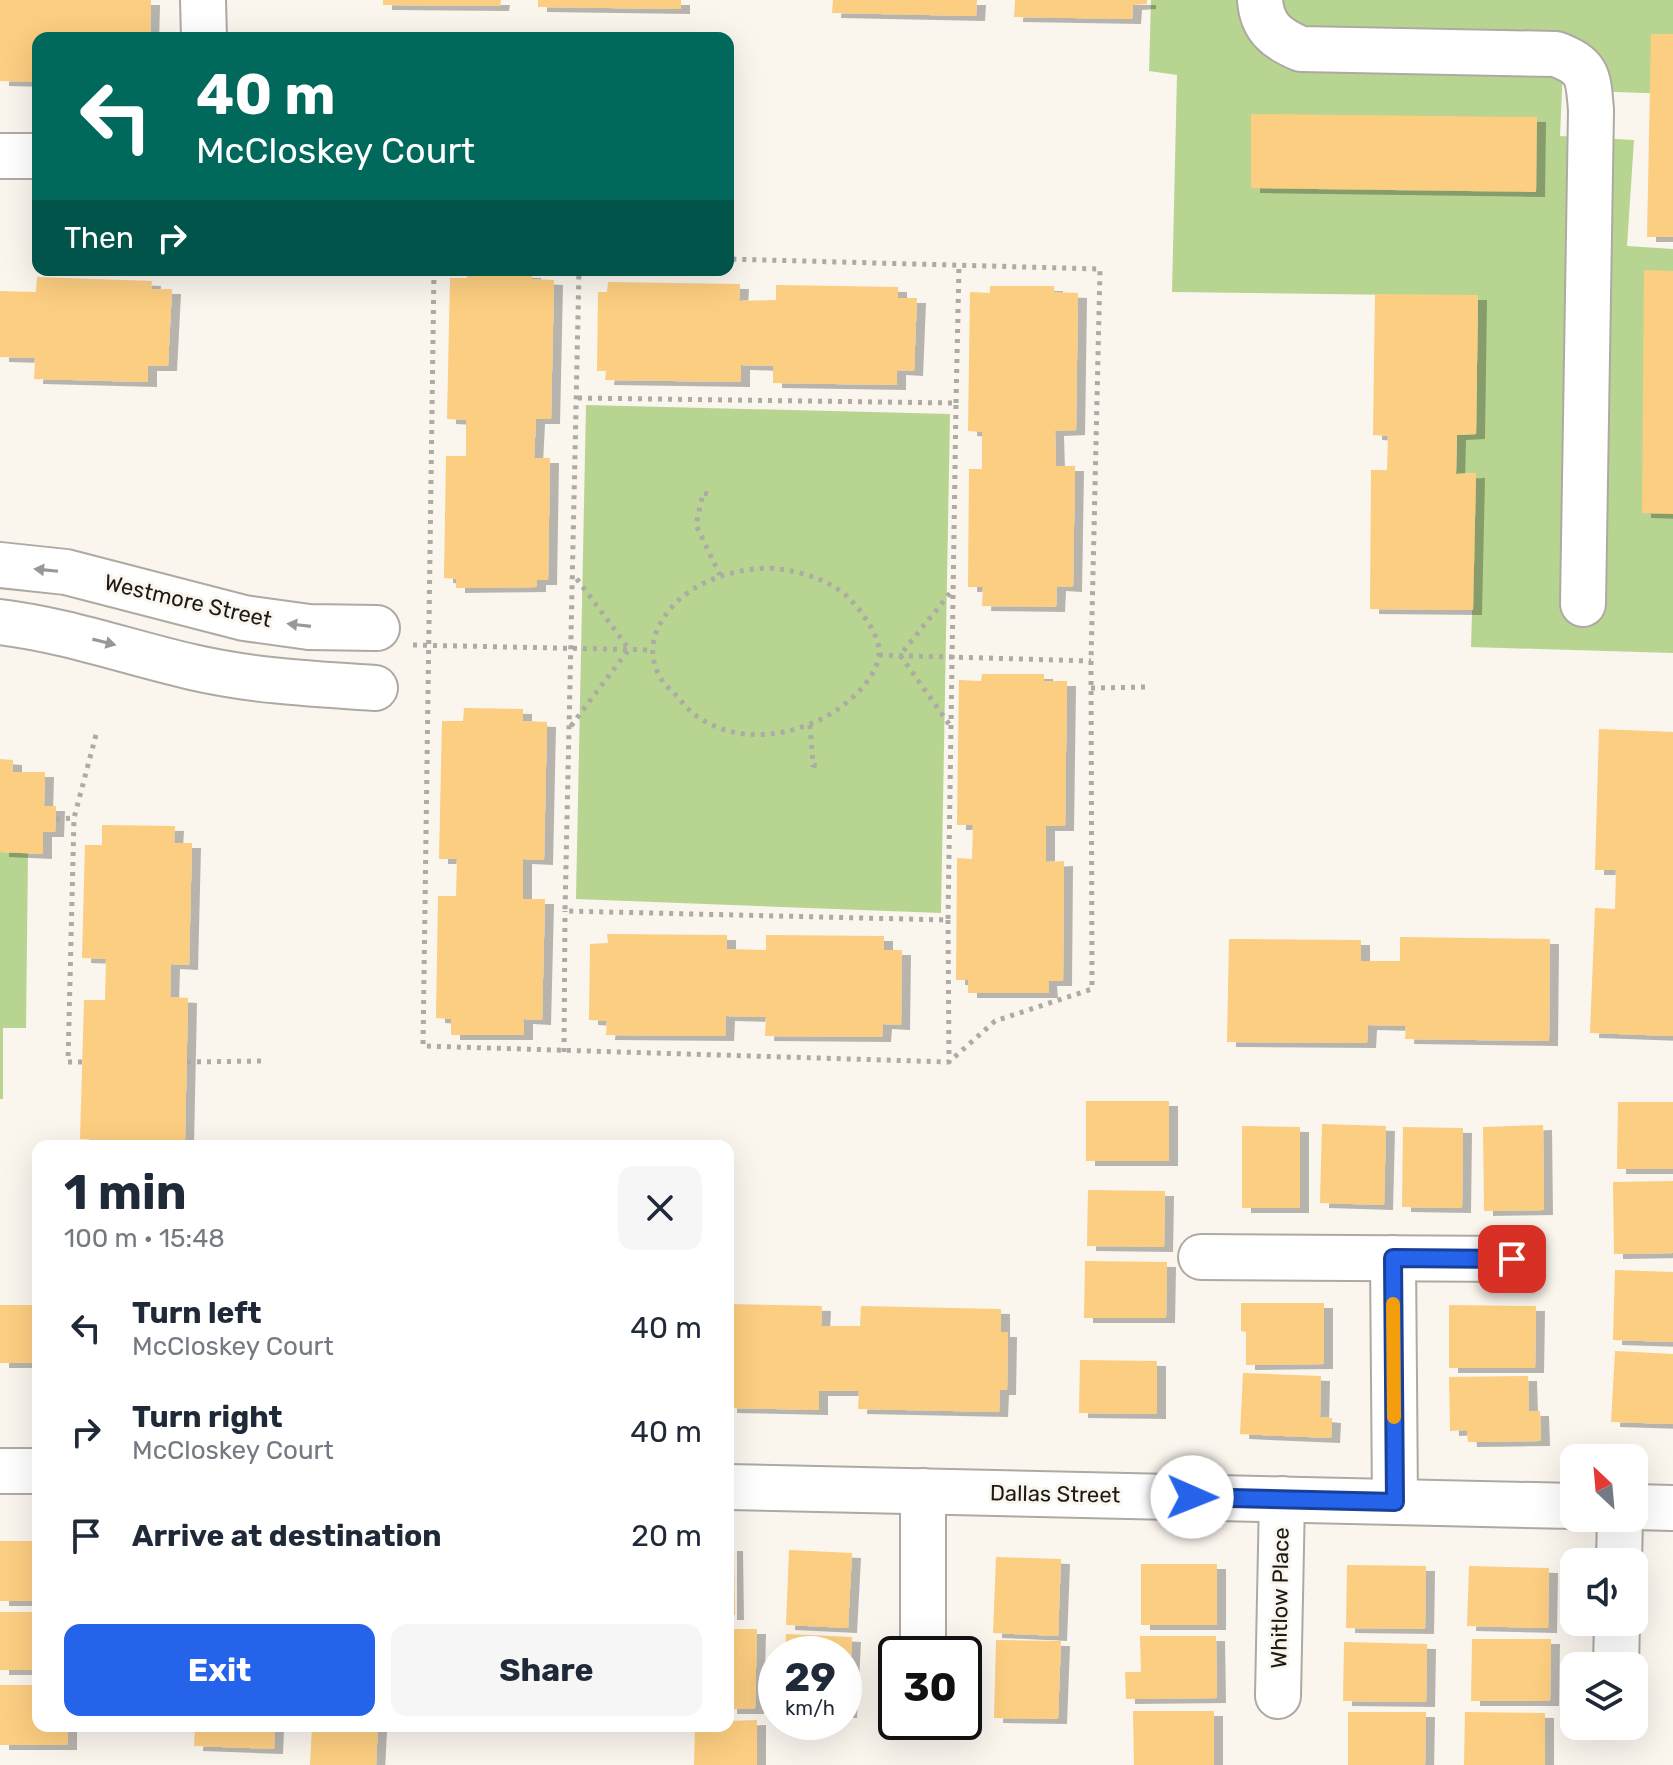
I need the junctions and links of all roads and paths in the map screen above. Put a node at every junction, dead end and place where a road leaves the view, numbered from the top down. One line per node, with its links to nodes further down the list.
1 (203, 0): 3 (street)
2 (1260, 0): 17 (street)
3 (204, 32)
4 (0, 156): 5 (street)
5 (32, 156)
6 (734, 259): 7 (path)
7 (959, 266): 11 (path); 27 (path)
8 (434, 276): 20 (path)
9 (579, 276): 10 (path)
10 (578, 398): 11 (path); 14 (path)
11 (956, 403): 16 (path)
12 (708, 494): 15 (path)
13 (0, 565): 19 (street, Westmore Street, one-way to 13)
14 (574, 575): 21 (path); 22 (path)
15 (720, 575): 23 (path); 24 (path)
16 (952, 590): 25 (path); 26 (path)
17 (1583, 604)
18 (0, 622): 29 (street, one-way to 29)
19 (389, 637): 20 (path)
20 (429, 645): 21 (path); 40 (path)
21 (572, 648): 22 (path); 33 (path)
22 (629, 649): 23 (path); 33 (path)
23 (651, 650): 31 (path)
24 (879, 655): 25 (path); 31 (path)
25 (900, 655): 26 (path); 32 (path)
26 (951, 657): 27 (path); 32 (path)
27 (1091, 661): 30 (path)
28 (1148, 687): 30 (path)
29 (375, 688)
30 (1091, 688): 44 (path)
31 (810, 725): 35 (path)
32 (950, 725): 39 (path)
33 (570, 727): 38 (path)
34 (97, 731): 36 (path)
35 (822, 767)
36 (74, 818): 37 (path); 42 (path)
37 (56, 819)
38 (565, 911): 39 (path); 40 (path)
39 (948, 920): 44 (path)
40 (564, 1052): 44 (path)
41 (266, 1061): 43 (path)
42 (82, 1062)
43 (187, 1062)
44 (949, 1062)
45 (1201, 1257): 46 (street)
46 (1393, 1258): 47 (street); 53 (street)
47 (1512, 1259)
48 (0, 1471): 49 (street)
49 (32, 1471)
50 (734, 1487): 51 (street, Dallas Street)
51 (923, 1491): 52 (street, Dallas Street); 57 (street)
52 (1282, 1499): 53 (street, Dallas Street); 58 (street, Whitlow Place)
53 (1395, 1502): 54 (street, Dallas Street)
54 (1560, 1506)
55 (1648, 1507): 56 (street)
56 (1673, 1508)
57 (923, 1636)
58 (1278, 1696)

